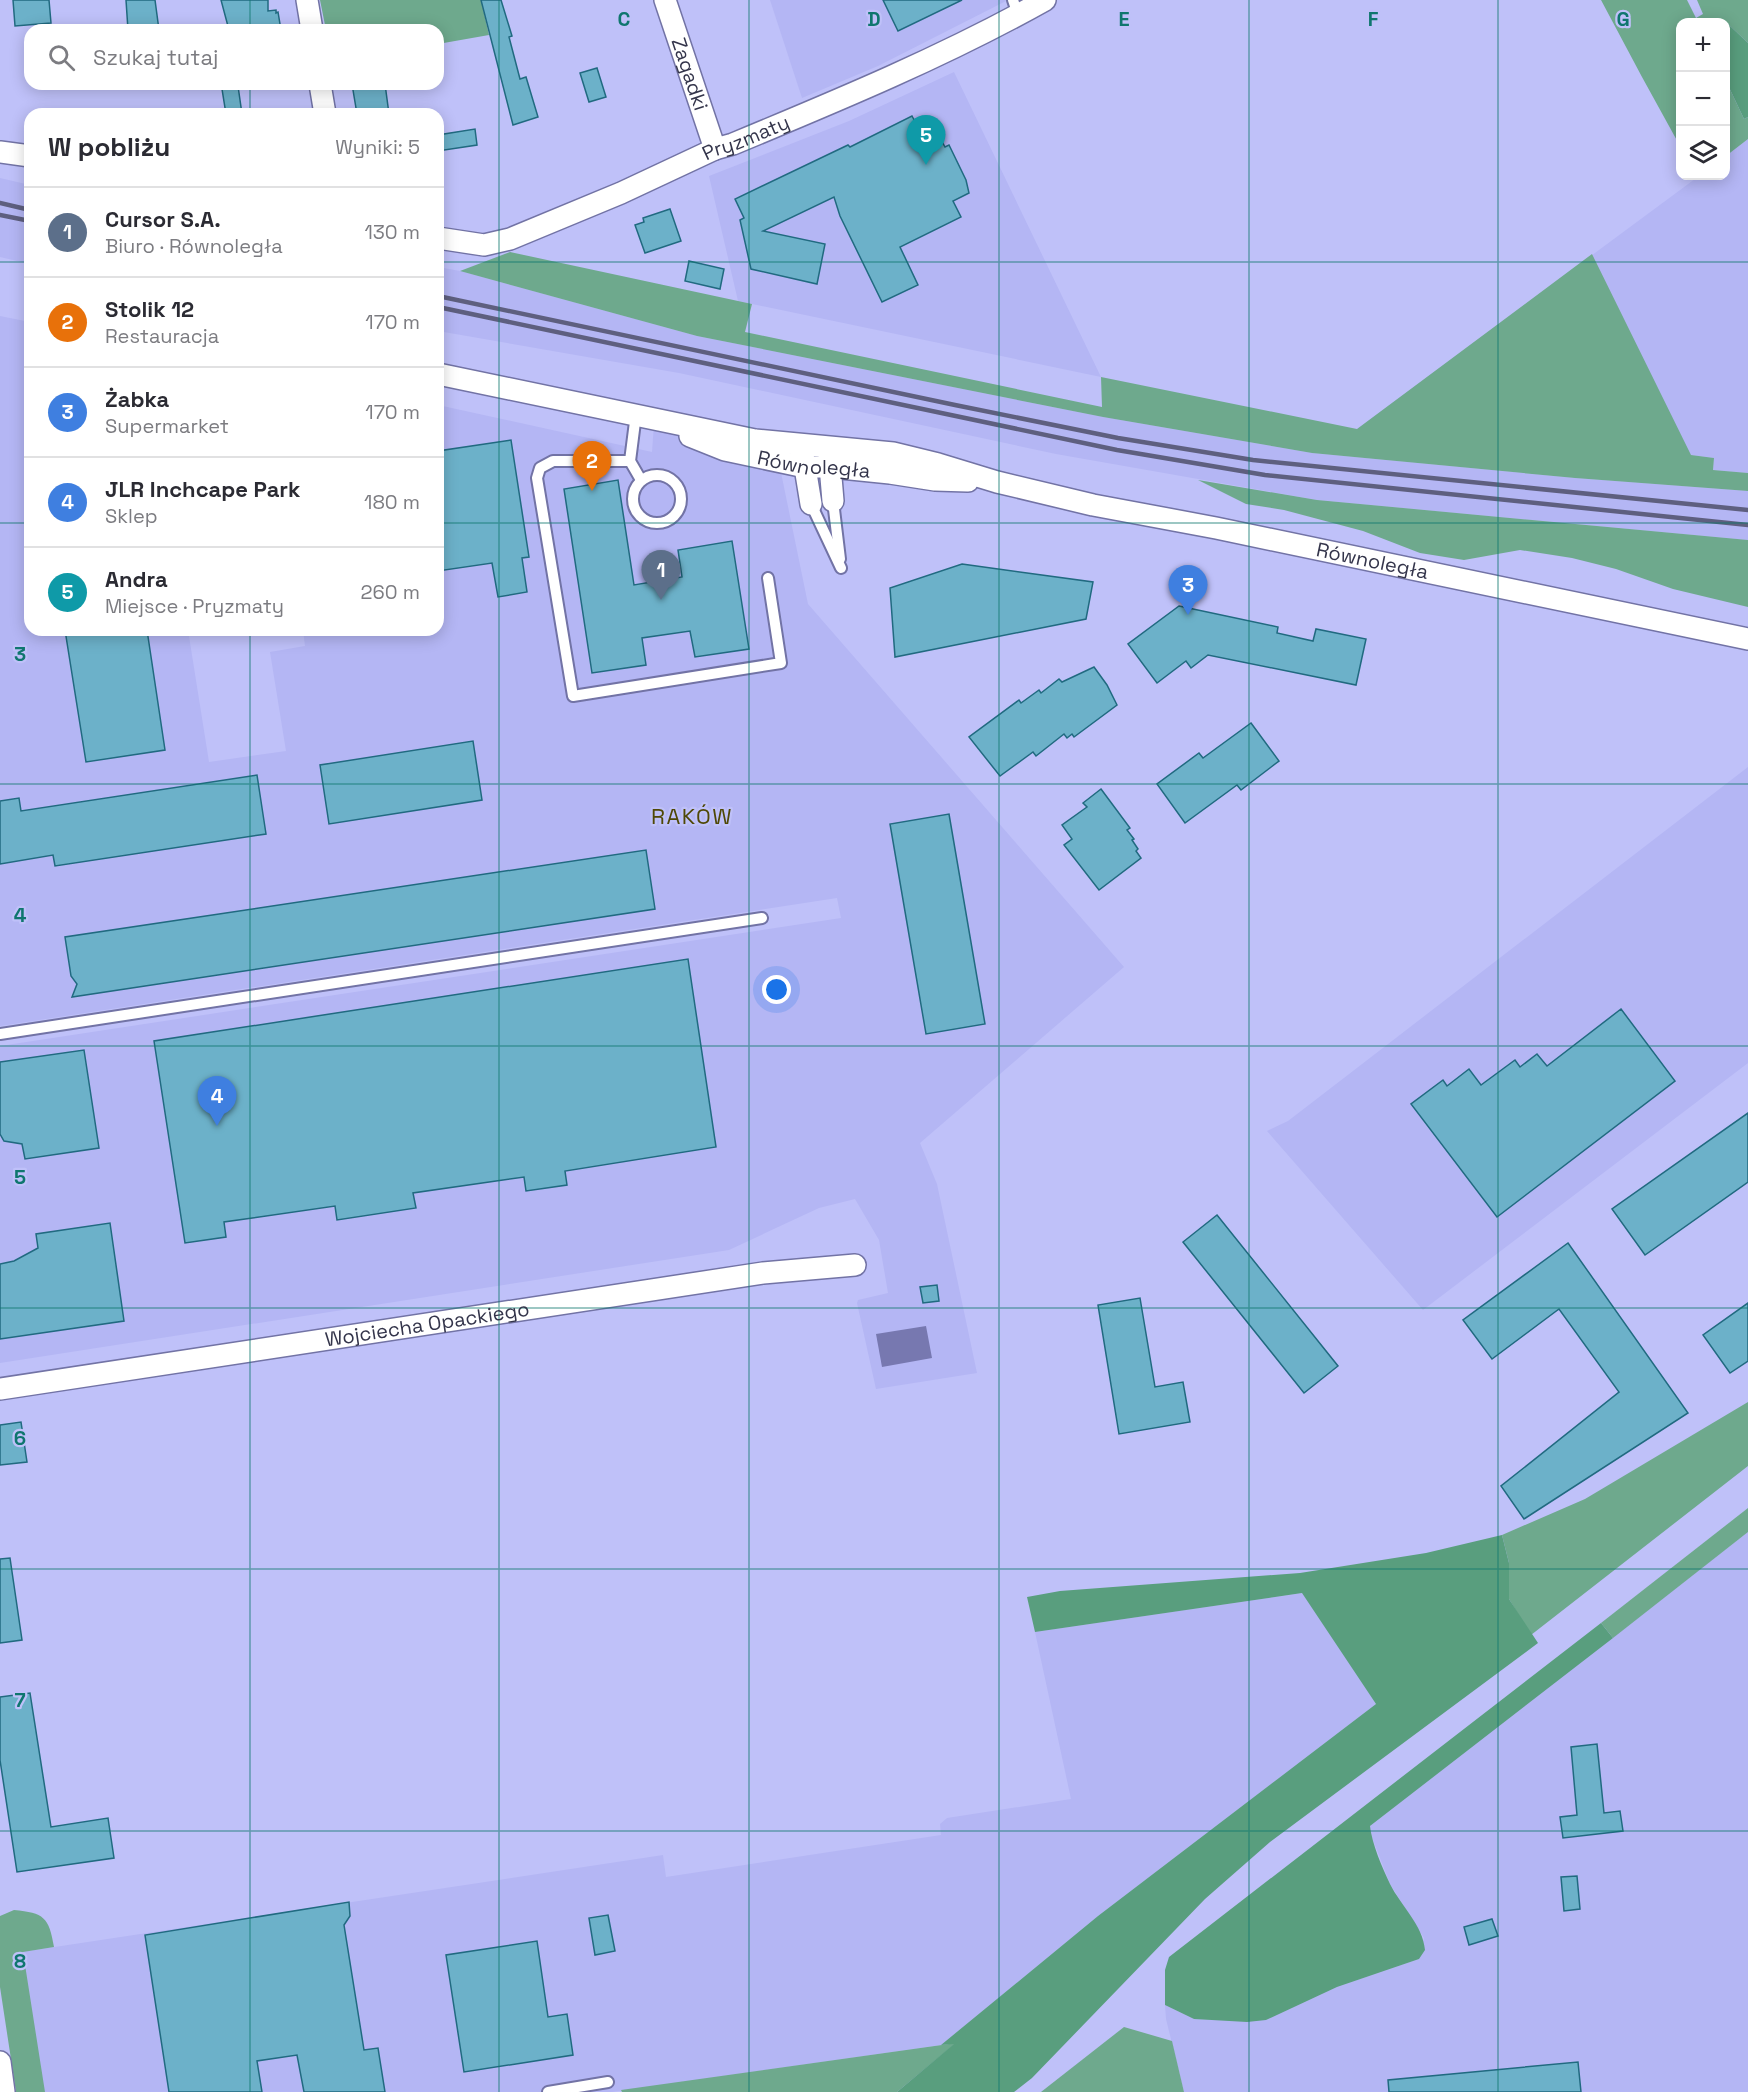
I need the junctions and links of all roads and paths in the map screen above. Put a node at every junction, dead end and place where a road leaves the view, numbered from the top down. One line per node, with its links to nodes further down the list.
1 (307, 0): 5 (street)
2 (665, 0): 8 (street, Zagadki)
3 (1045, 0): 4 (street, Pryzmaty)
4 (1015, 8): 8 (street, Pryzmaty)
5 (311, 24)
6 (321, 90): 7 (street)
7 (323, 108)
8 (715, 149): 11 (street, Pryzmaty)
9 (0, 152): 10 (street)
10 (24, 155)
11 (444, 239)
12 (444, 375): 13 (street, Równoległa)
13 (636, 414): 14 (street, Równoległa); 16 (lane); 17 (street, Równoległa)
14 (802, 445): 15 (street, Równoległa); 17 (street)
15 (829, 457): 17 (street, Równoległa); 19 (street); 22 (street, Równoległa)
16 (630, 461): 18 (lane); 21 (lane)
17 (805, 467): 20 (street)
18 (641, 480): 18 (lane)
19 (833, 501): 20 (lane)
20 (811, 504)
21 (768, 578)
22 (1748, 639)
23 (762, 918): 24 (lane)
24 (0, 1034)
25 (855, 1265): 26 (street, Wojciecha Opackiego)
26 (0, 1389)
27 (0, 2062): 29 (street)
28 (608, 2082): 30 (lane)
29 (4, 2092)
30 (548, 2092)

